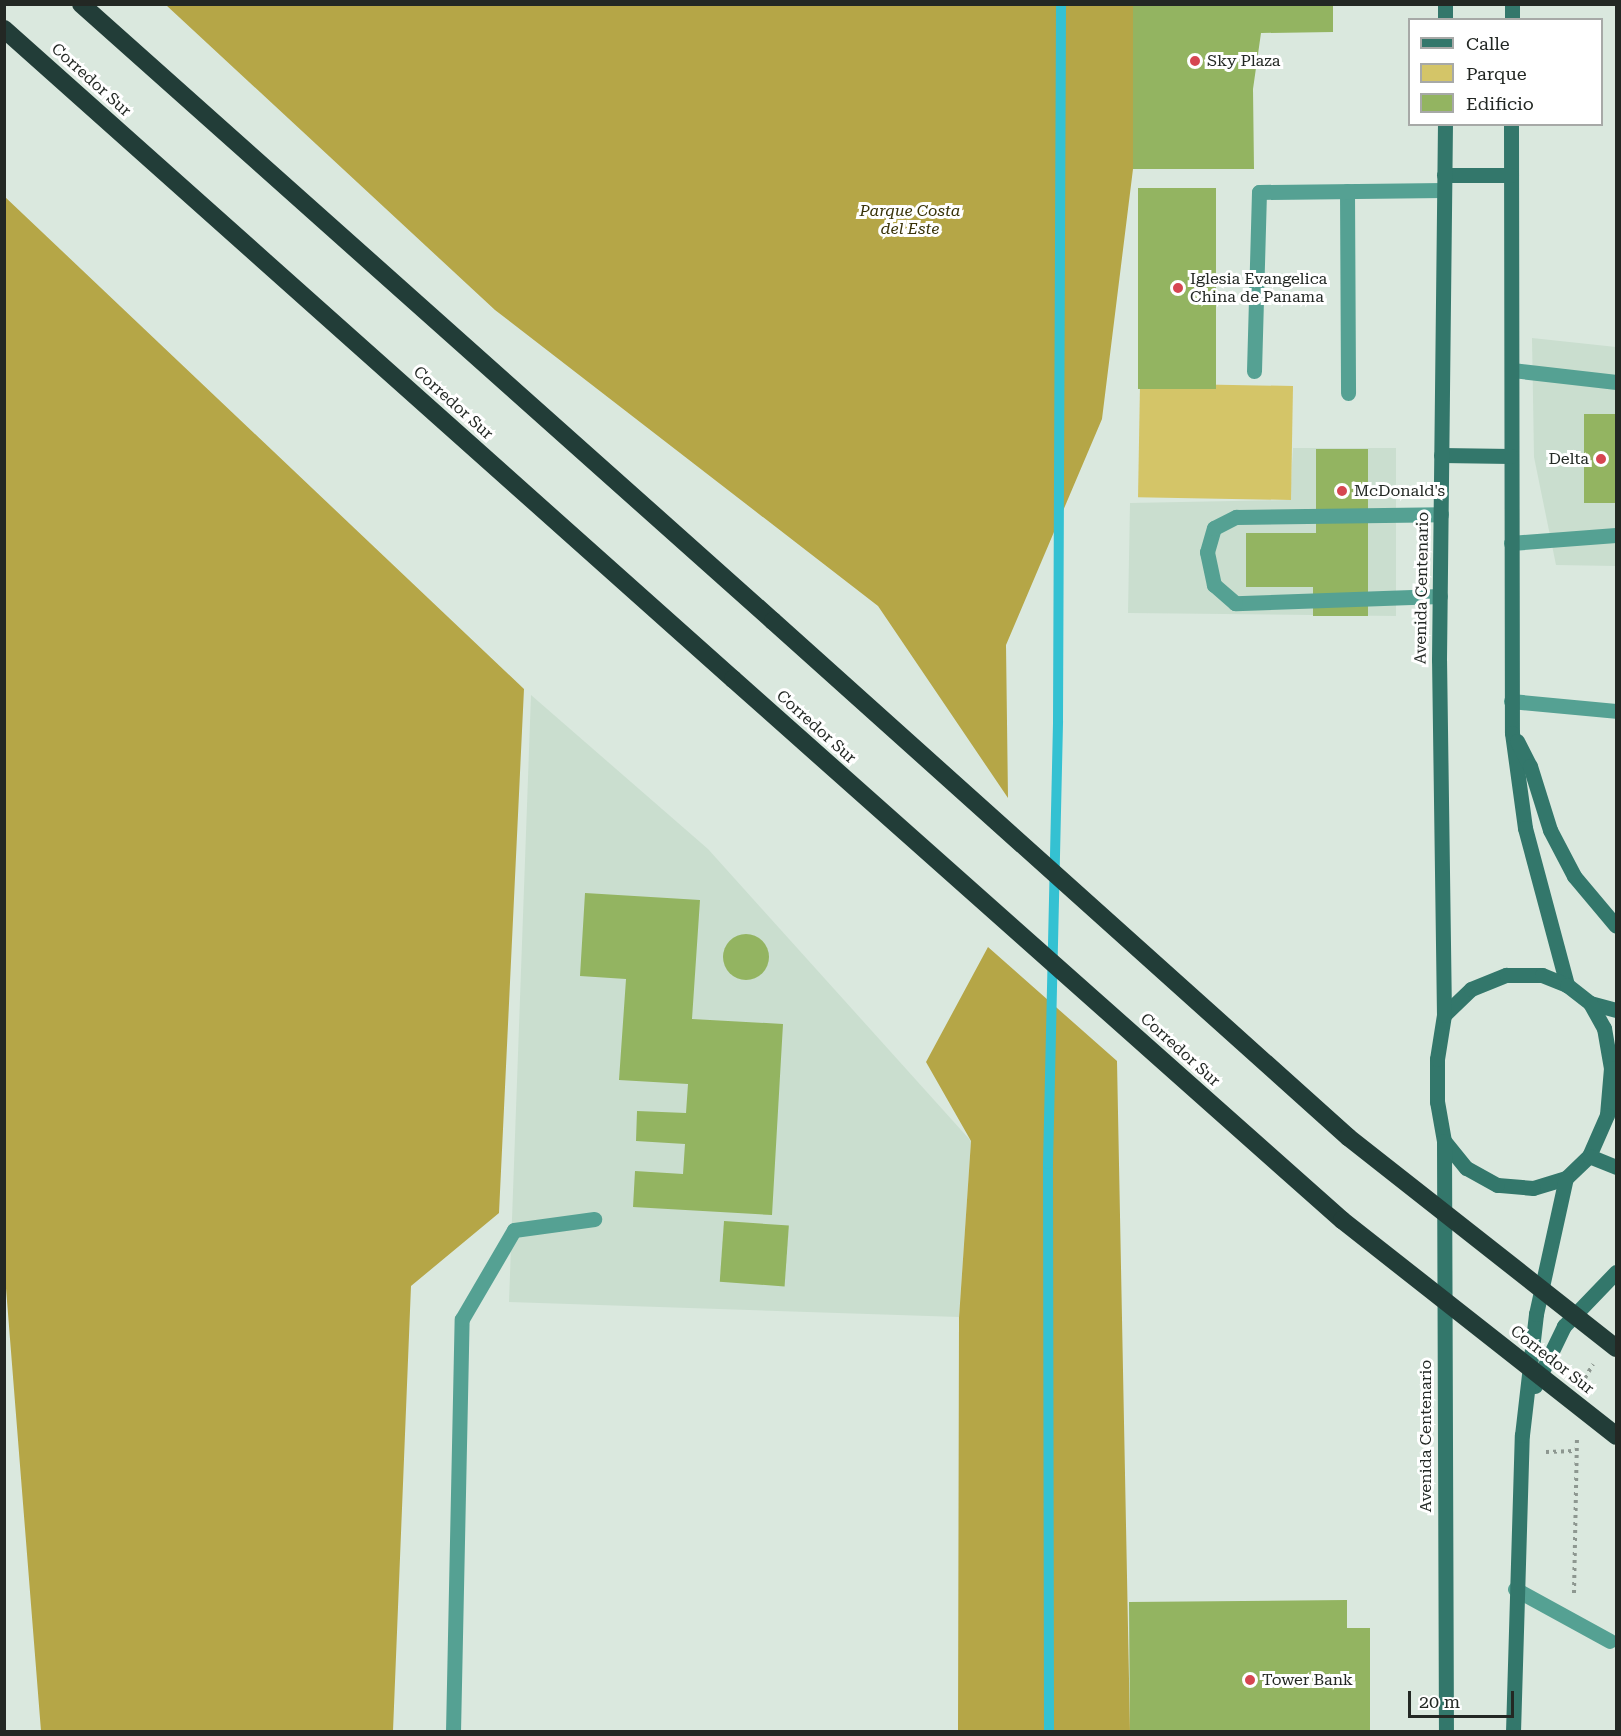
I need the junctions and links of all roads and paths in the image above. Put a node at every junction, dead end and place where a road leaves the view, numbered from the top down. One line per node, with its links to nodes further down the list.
1 (81, 4): 32 (highway, bridge)
2 (4, 29): 37 (highway, Corredor Sur, bridge)
3 (1445, 126): 6 (main road, Avenida Centenario)
4 (1511, 126): 5 (main road)
5 (1511, 176): 6 (main road); 8 (main road)
6 (1444, 183): 7 (lane); 12 (main road, Avenida Centenario)
7 (1347, 190): 9 (lane); 11 (lane)
8 (1512, 370): 10 (lane); 13 (main road)
9 (1254, 371)
10 (1617, 382)
11 (1348, 393)
12 (1441, 455): 13 (main road); 14 (main road, Avenida Centenario)
13 (1511, 456): 16 (main road)
14 (1441, 514): 17 (main road, Avenida Centenario); 17 (lane)
15 (1617, 535): 16 (lane)
16 (1511, 543): 18 (main road)
17 (1440, 596): 25 (main road, Avenida Centenario)
18 (1511, 701): 19 (lane); 20 (main road)
19 (1617, 711)
20 (1512, 733): 21 (main road); 22 (main road)
21 (1617, 926)
22 (1567, 985): 23 (main road); 25 (main road)
23 (1590, 1002): 24 (main road); 27 (main road)
24 (1617, 1010)
25 (1444, 1015): 26 (main road)
26 (1444, 1141): 29 (main road); 42 (main road, Avenida Centenario)
27 (1589, 1156): 28 (main road); 29 (main road)
28 (1617, 1167)
29 (1566, 1178): 36 (main road)
30 (594, 1219): 41 (lane)
31 (1617, 1272): 36 (main road)
32 (1617, 1348)
33 (1598, 1356): 34 (path)
34 (1584, 1386)
35 (1578, 1430): 39 (path)
36 (1522, 1435): 38 (main road)
37 (1617, 1436)
38 (1515, 1589): 39 (lane); 43 (main road)
39 (1574, 1621): 40 (lane)
40 (1610, 1641)
41 (453, 1731)
42 (1446, 1731)
43 (1513, 1731)

